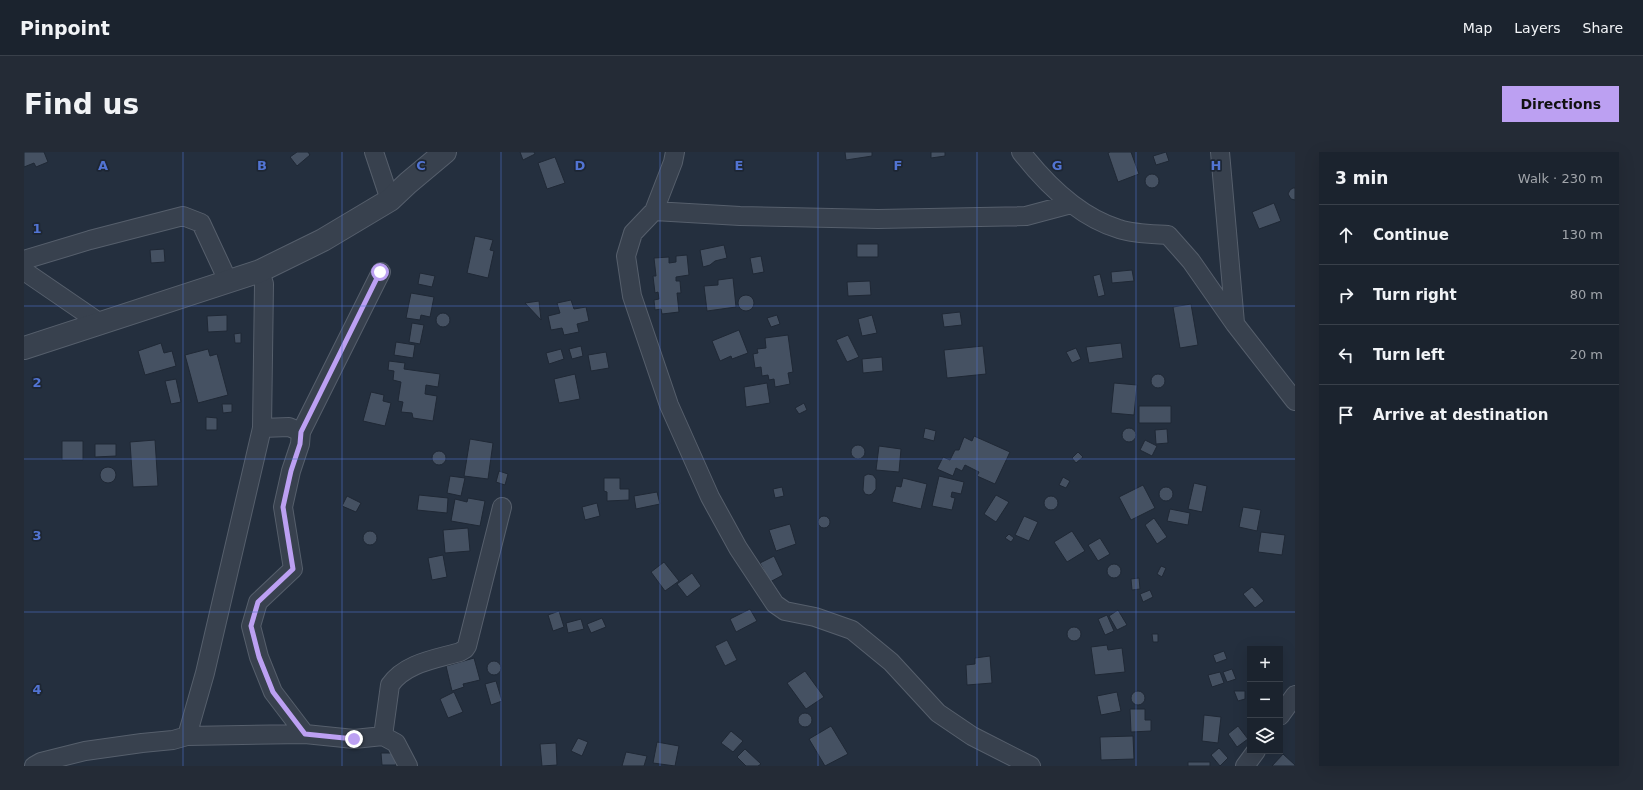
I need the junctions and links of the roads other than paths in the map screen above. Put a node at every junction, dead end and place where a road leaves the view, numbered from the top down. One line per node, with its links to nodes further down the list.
1 (374, 152): 6 (street)
2 (445, 152): 6 (street)
3 (675, 152): 8 (street)
4 (1021, 152): 7 (street)
5 (1220, 152): 15 (street)
6 (390, 200): 11 (street)
7 (1071, 204): 8 (street); 15 (street)
8 (654, 211): 29 (street)
9 (24, 260): 13 (street)
10 (24, 271): 14 (street)
11 (260, 271): 13 (street); 18 (street)
12 (380, 272): 19 (street)
13 (228, 282): 14 (street)
14 (100, 323): 16 (street)
15 (1235, 324): 17 (street)
16 (24, 348)
17 (1295, 401)
18 (262, 428): 19 (street); 24 (street)
19 (301, 432): 23 (street)
20 (502, 507): 25 (street)
21 (1295, 695): 22 (street)
22 (1283, 712)
23 (305, 734): 24 (street); 25 (street)
24 (187, 736): 27 (street)
25 (382, 736): 28 (street)
26 (1254, 754): 30 (street)
27 (39, 765)
28 (408, 766)
29 (1031, 766)
30 (1245, 766)

